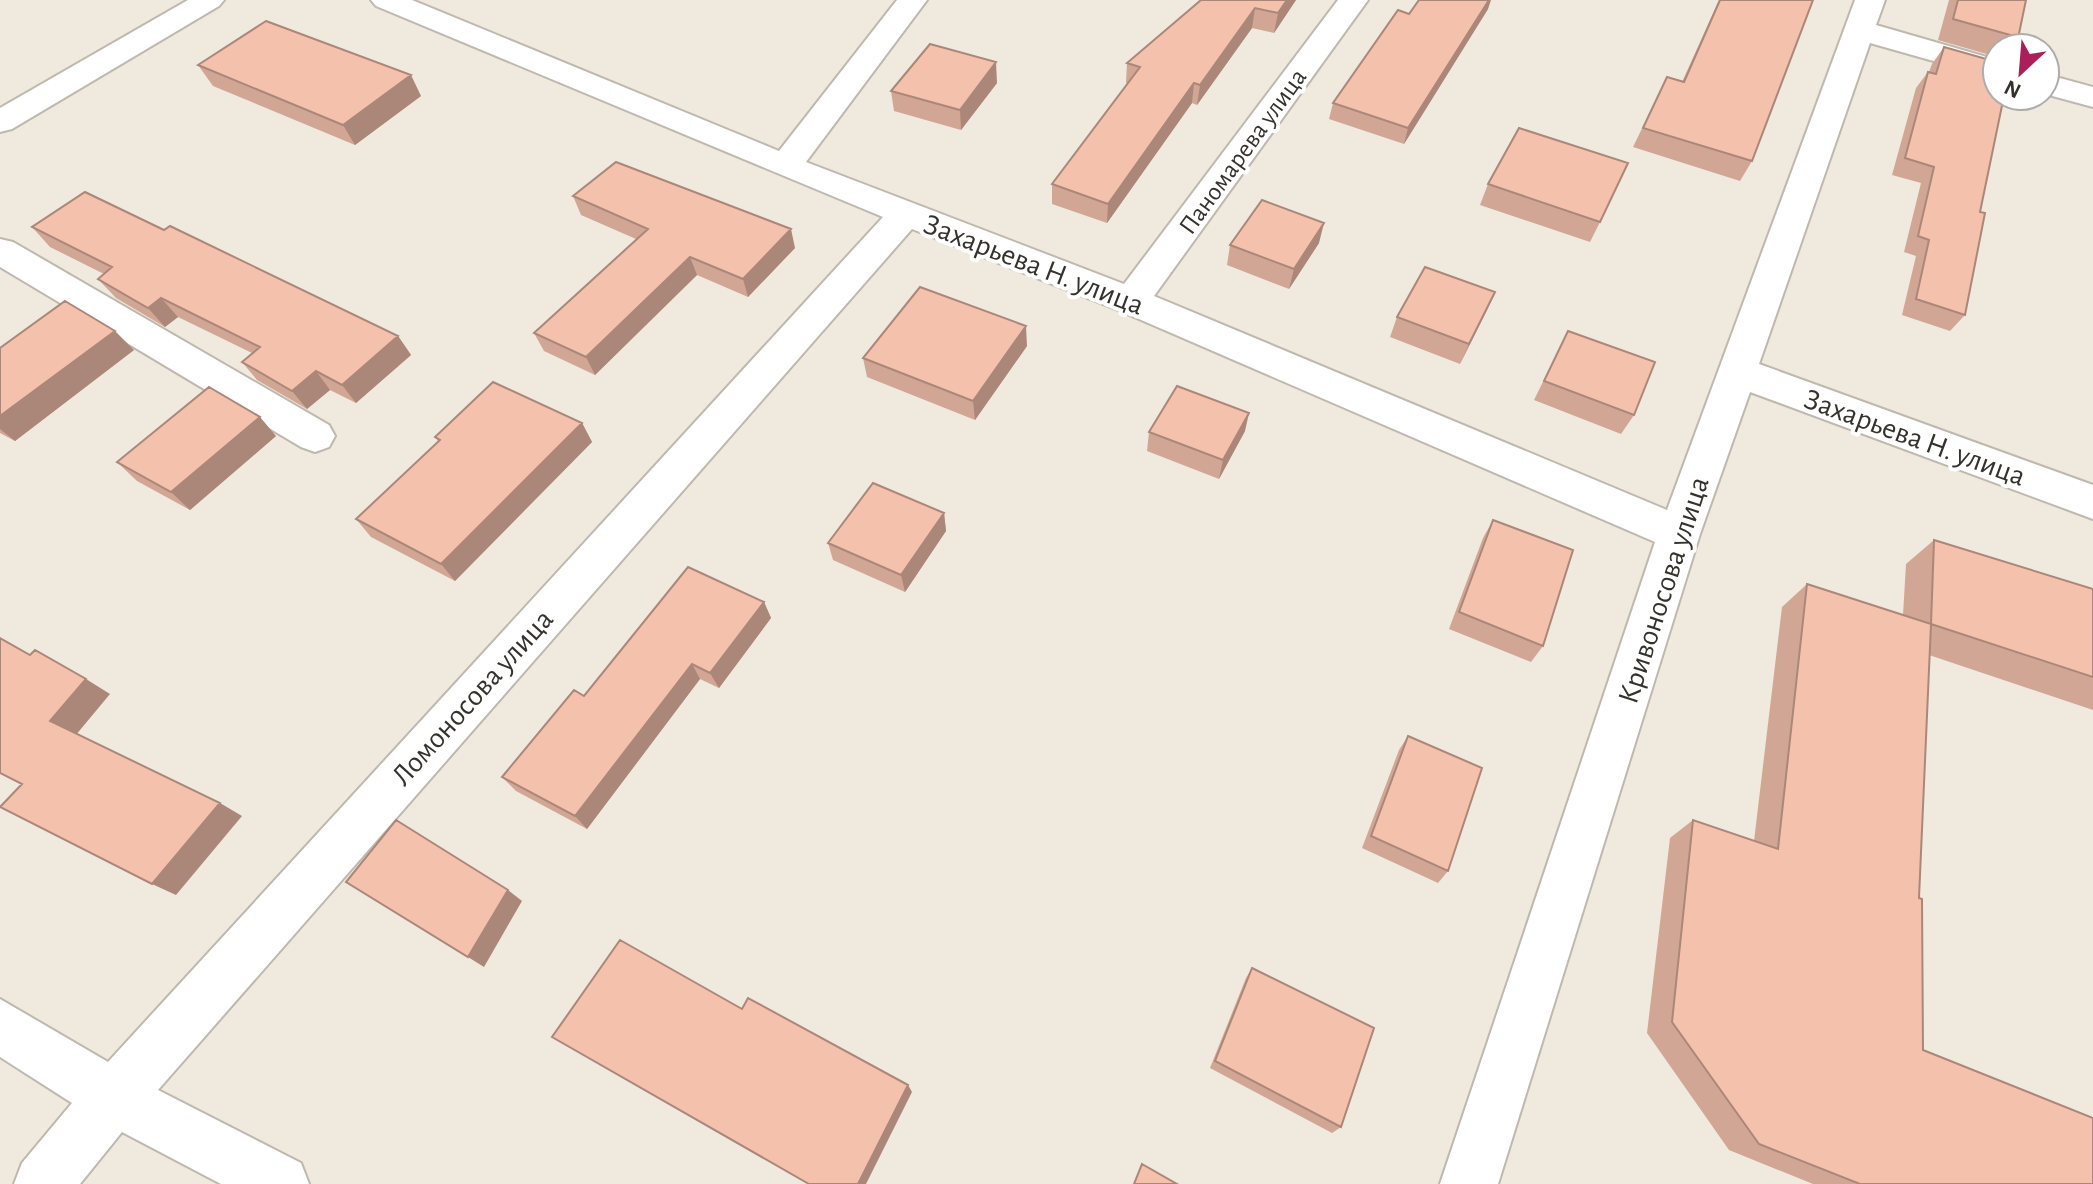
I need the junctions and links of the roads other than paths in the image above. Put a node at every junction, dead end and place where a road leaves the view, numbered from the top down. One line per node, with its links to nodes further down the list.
1 (209, 0): 9 (street)
2 (386, 0): 10 (street, Захарьева Н. улица)
3 (912, 0): 10 (street)
4 (1353, 0): 13 (street, Паномарева улица)
5 (1864, 15): 6 (street); 14 (street, Кривоносова улица)
6 (1981, 63)
7 (2061, 88): 8 (street)
8 (2093, 97)
9 (0, 122)
10 (785, 166): 11 (street, Захарьева Н. улица)
11 (906, 214): 13 (street, Захарьева Н. улица); 19 (street, Ломоносова улица)
12 (0, 251): 15 (street)
13 (1131, 301): 17 (street, Захарьева Н. улица)
14 (1738, 372): 16 (street, Захарьева Н. улица); 17 (street, Кривоносова улица)
15 (315, 436)
16 (2093, 502)
17 (1679, 534): 22 (street, Кривоносова улица)
18 (0, 1026): 19 (street)
19 (114, 1097): 20 (street, Ломоносова улица); 21 (street)
20 (43, 1184)
21 (280, 1184)
22 (1469, 1184)

